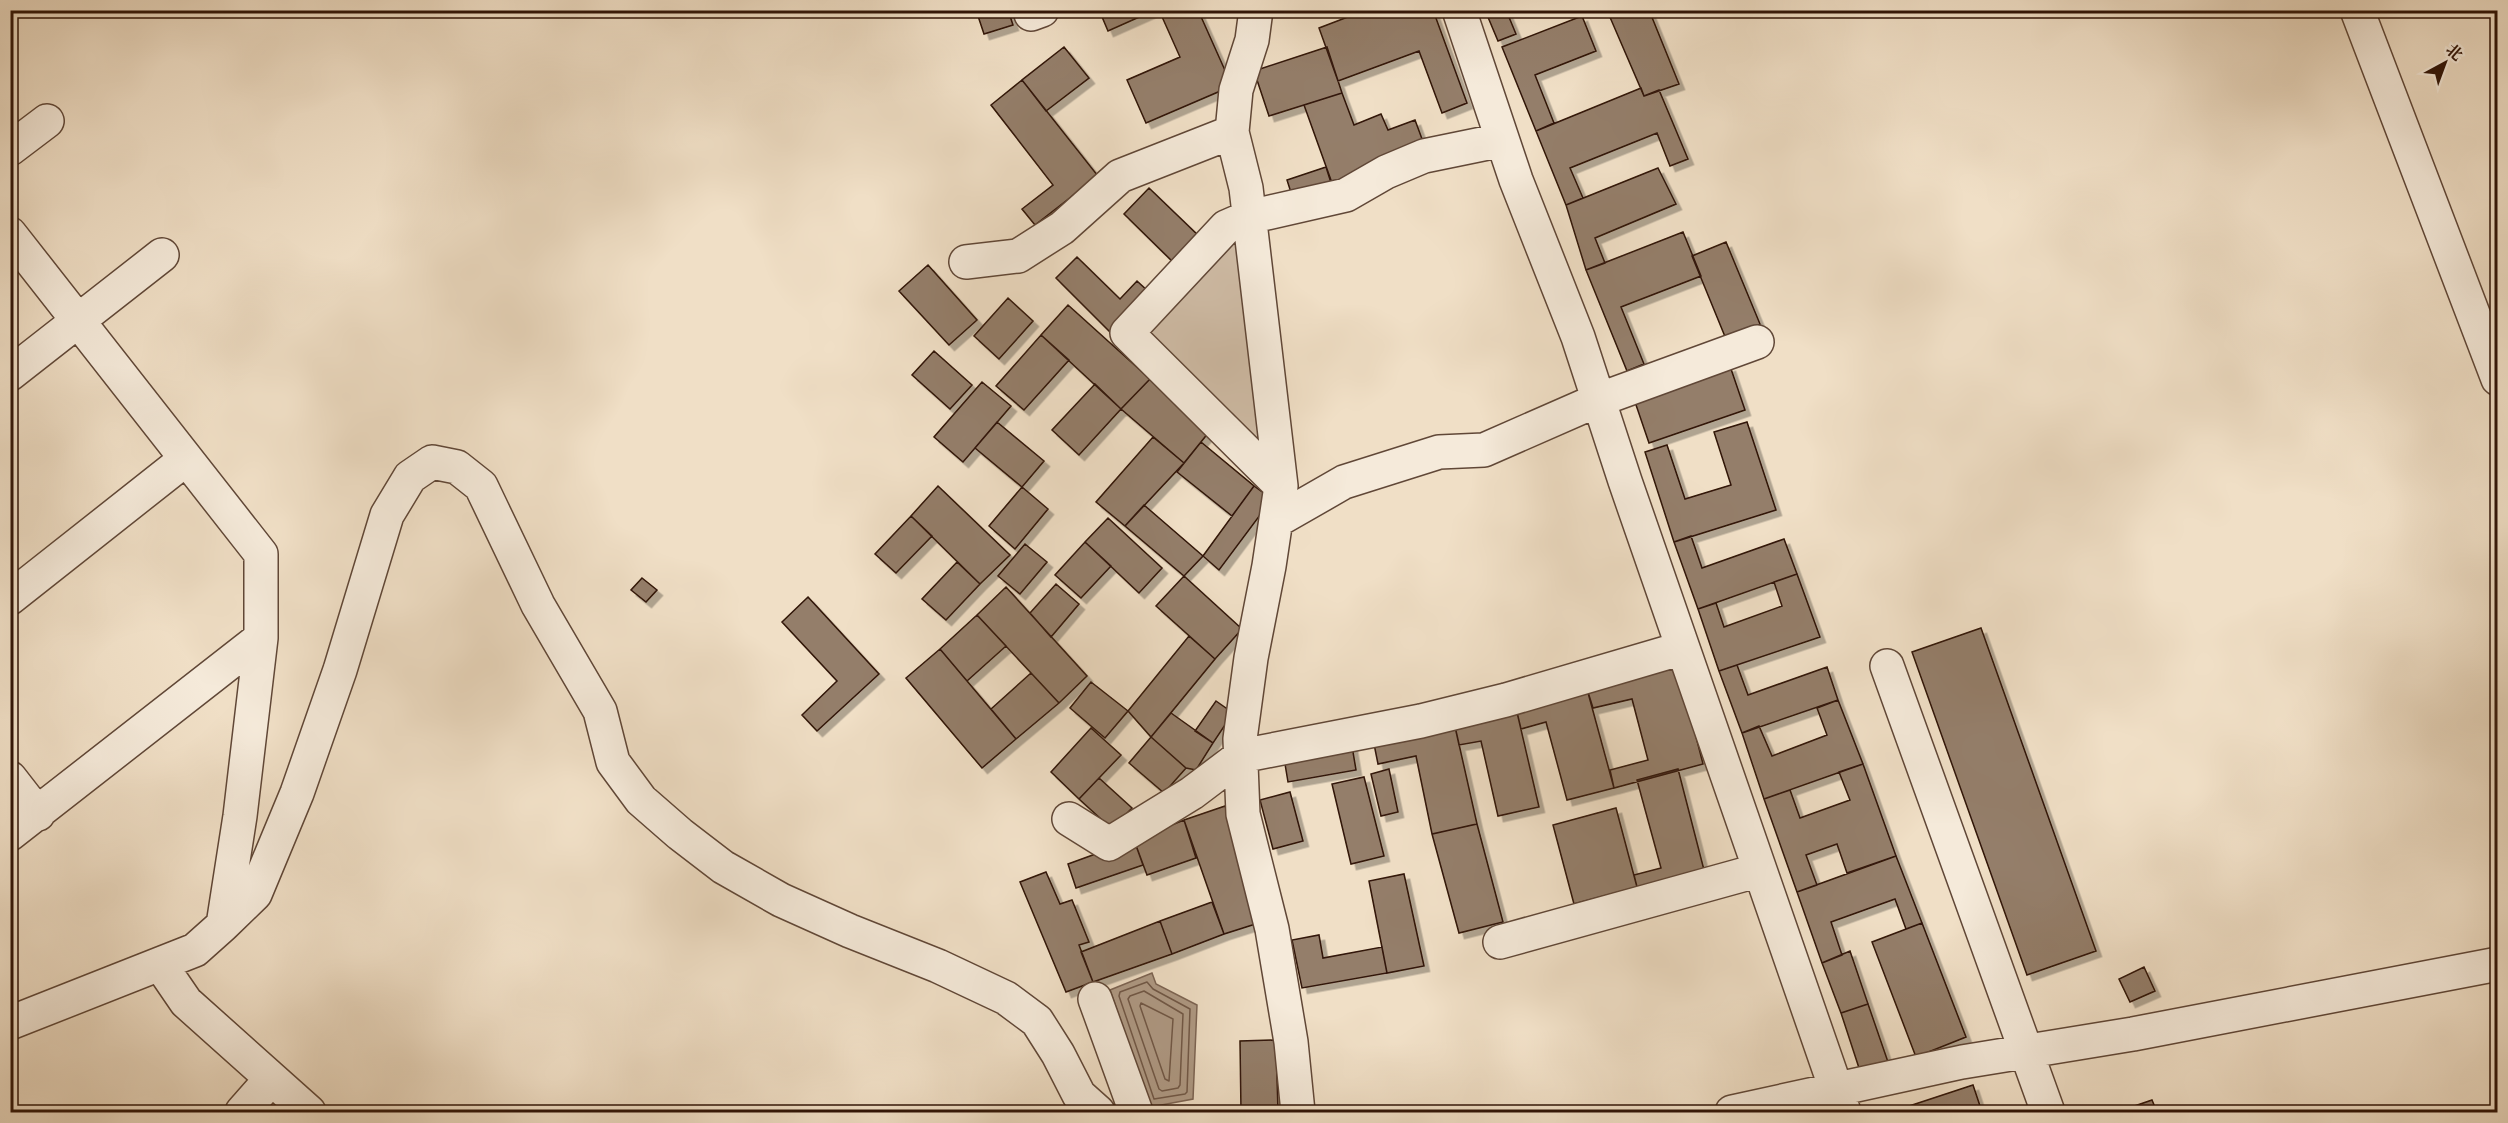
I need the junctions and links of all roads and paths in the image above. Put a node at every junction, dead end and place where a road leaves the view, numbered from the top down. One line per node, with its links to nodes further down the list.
1 (1256, 10): 5 (street)
2 (1459, 10): 6 (street)
3 (2358, 10): 15 (street)
4 (47, 121): 7 (street)
5 (1232, 132): 8 (street); 11 (street)
6 (1502, 140): 8 (street); 16 (street)
7 (10, 149)
8 (1249, 217): 18 (street); 18 (street)
9 (10, 234): 12 (street)
10 (162, 255): 12 (street)
11 (966, 262)
12 (79, 320): 14 (street); 17 (street)
13 (1757, 342): 16 (street)
14 (10, 374)
15 (2498, 379)
16 (1598, 400): 19 (street); 22 (street)
17 (186, 459): 20 (street); 21 (street)
18 (1281, 486): 19 (street)
19 (1276, 521): 24 (street)
20 (10, 598)
21 (261, 638): 26 (street); 30 (street)
22 (1683, 648): 24 (street); 29 (street)
23 (1887, 666): 36 (street)
24 (1241, 756): 27 (street); 43 (street)
25 (10, 778): 26 (street)
26 (38, 814): 28 (street)
27 (1069, 819)
28 (10, 834)
29 (1760, 870): 31 (street); 38 (street)
30 (223, 925): 32 (street); 41 (street)
31 (1500, 942)
32 (160, 964): 35 (street); 37 (street)
33 (2498, 964): 36 (street)
34 (1095, 999): 42 (street)
35 (10, 1023)
36 (2026, 1052): 38 (street); 45 (street)
37 (271, 1079): 39 (street); 40 (street)
38 (1840, 1101): 44 (street)
39 (242, 1113)
40 (309, 1113)
41 (1098, 1113)
42 (1136, 1113)
43 (1298, 1113)
44 (1732, 1113)
45 (2048, 1113)

